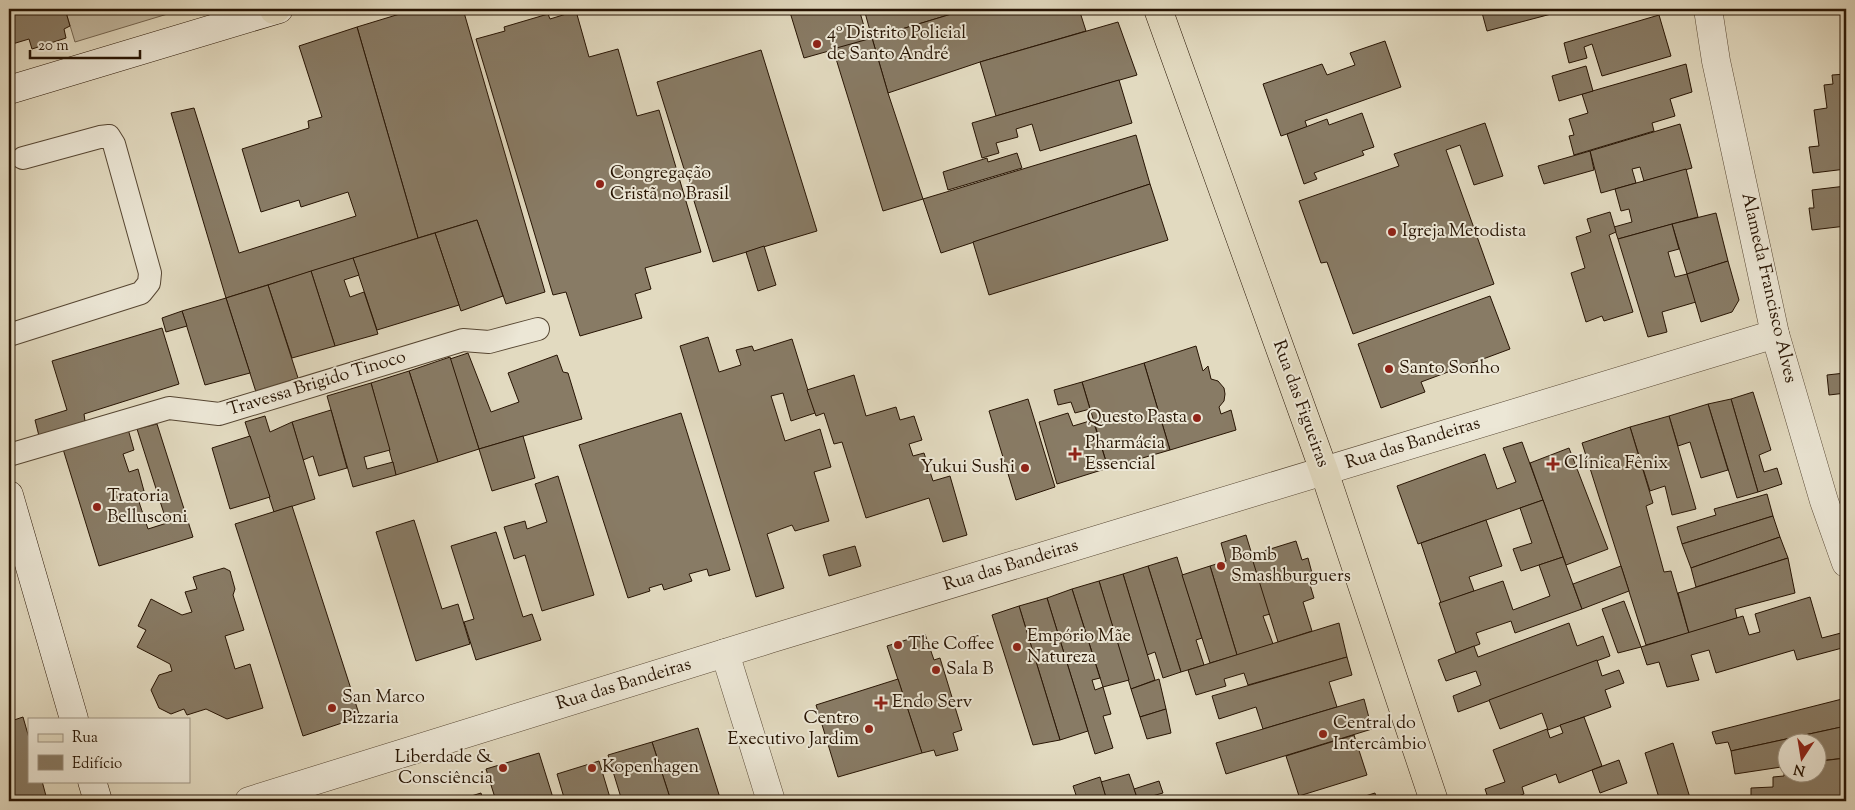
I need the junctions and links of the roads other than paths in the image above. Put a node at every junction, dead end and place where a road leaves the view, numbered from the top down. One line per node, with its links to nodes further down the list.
1 (277, 9): 4 (street)
2 (1158, 9): 10 (main road, Rua das Figueiras)
3 (1708, 9): 7 (street, Alameda Francisco Alves)
4 (9, 90)
5 (24, 158): 8 (lane)
6 (538, 329): 9 (lane, Travessa Brigido Tinoco)
7 (1775, 334): 10 (street, Rua das Bandeiras); 12 (street, Alameda Francisco Alves)
8 (9, 335)
9 (9, 455)
10 (1324, 471): 13 (street, Rua das Bandeiras); 19 (main road, Rua das Figueiras)
11 (9, 495): 14 (street)
12 (1846, 563)
13 (725, 653): 17 (street, Rua das Bandeiras); 18 (street)
14 (74, 718)
15 (92, 782): 16 (street)
16 (98, 801)
17 (249, 801)
18 (771, 801)
19 (1434, 801)

